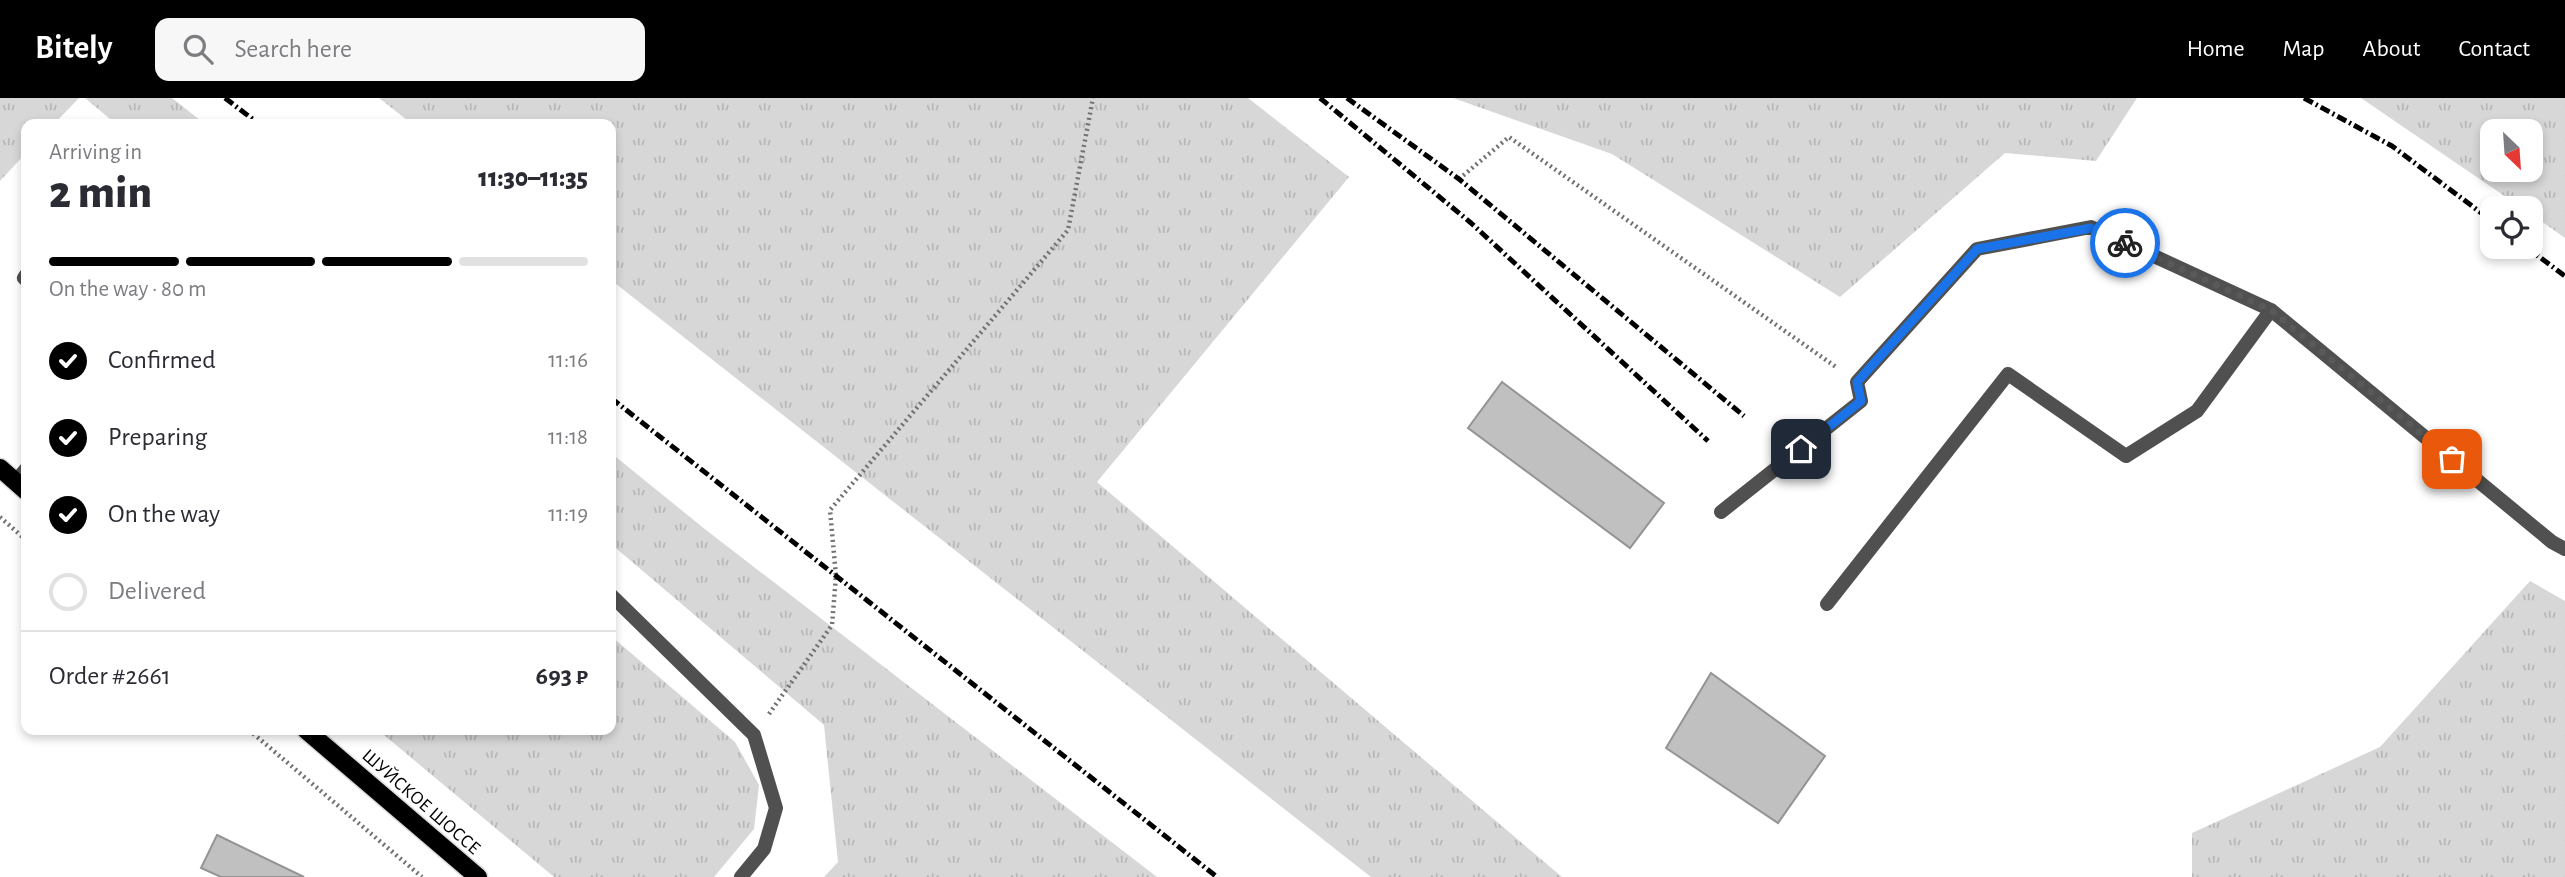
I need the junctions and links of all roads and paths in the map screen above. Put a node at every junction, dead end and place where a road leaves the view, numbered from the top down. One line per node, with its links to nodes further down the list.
1 (1093, 98): 15 (path)
2 (1459, 179): 4 (path)
3 (2271, 310): 4 (lane); 10 (lane); 12 (lane)
4 (1857, 382): 7 (lane)
5 (0, 468): 6 (main road)
6 (21, 479)
7 (1721, 512)
8 (0, 517): 9 (path)
9 (21, 536)
10 (2565, 549)
11 (616, 600): 15 (lane)
12 (1826, 604)
13 (255, 735): 16 (path)
14 (312, 735): 17 (main road, ШУЙСКОЕ ШОССЕ)
15 (754, 735): 18 (lane)
16 (422, 877)
17 (478, 877)
18 (741, 877)

